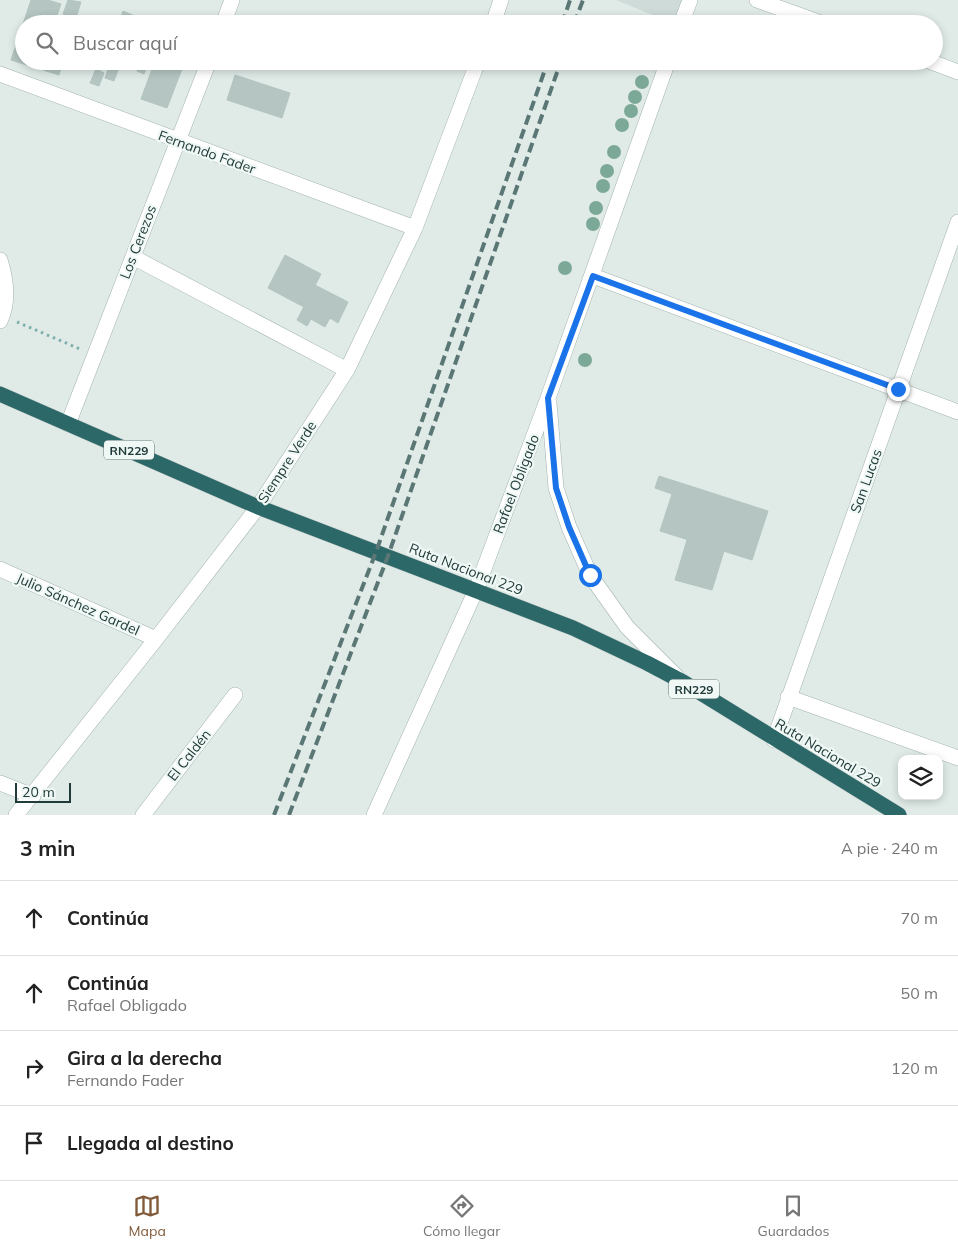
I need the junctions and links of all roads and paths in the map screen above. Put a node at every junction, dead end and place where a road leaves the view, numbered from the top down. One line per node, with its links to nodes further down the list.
1 (232, 0): 5 (street)
2 (501, 0): 6 (street)
3 (690, 0): 7 (street)
4 (757, 0): 8 (street)
5 (226, 15)
6 (496, 15)
7 (684, 15)
8 (799, 15)
9 (943, 66): 13 (street)
10 (206, 70): 15 (street, Los Cerezos)
11 (475, 70): 17 (street, Siempre Verde)
12 (665, 70): 20 (street, Rafael Obligado)
13 (958, 72)
14 (0, 74): 15 (street, Fernando Fader)
15 (178, 141): 17 (street, Fernando Fader); 18 (street, Los Cerezos)
16 (958, 222): 24 (street, San Lucas)
17 (415, 228): 23 (street, Siempre Verde)
18 (133, 257): 22 (street, Los Cerezos); 23 (street)
19 (0, 260): 21 (street)
20 (593, 276): 24 (street); 26 (street, Rafael Obligado)
21 (1, 319): 22 (path)
22 (95, 355): 28 (street, Los Cerezos)
23 (347, 370): 29 (street, Siempre Verde)
24 (898, 389): 27 (street); 35 (street, San Lucas)
25 (0, 394): 28 (highway, Ruta Nacional 229 / RN229)
26 (548, 398): 31 (street, Rafael Obligado); 33 (street)
27 (958, 412)
28 (68, 424): 29 (highway, Ruta Nacional 229 / RN229)
29 (258, 507): 31 (highway, Ruta Nacional 229 / RN229); 32 (street, Siempre Verde)
30 (0, 569): 32 (street, Julio Sánchez Gardel)
31 (476, 590): 33 (highway, Ruta Nacional 229 / RN229); 42 (street, Rafael Obligado)
32 (156, 639): 39 (street, Siempre Verde)
33 (683, 682): 36 (highway, Ruta Nacional 229 / RN229)
34 (235, 695): 41 (street, El Caldén)
35 (788, 697): 36 (street, San Lucas); 37 (street)
36 (774, 740): 43 (highway, Ruta Nacional 229 / RN229)
37 (958, 758)
38 (0, 784): 39 (street)
39 (33, 796): 40 (street, Siempre Verde)
40 (16, 815)
41 (142, 815)
42 (374, 815)
43 (899, 815)

